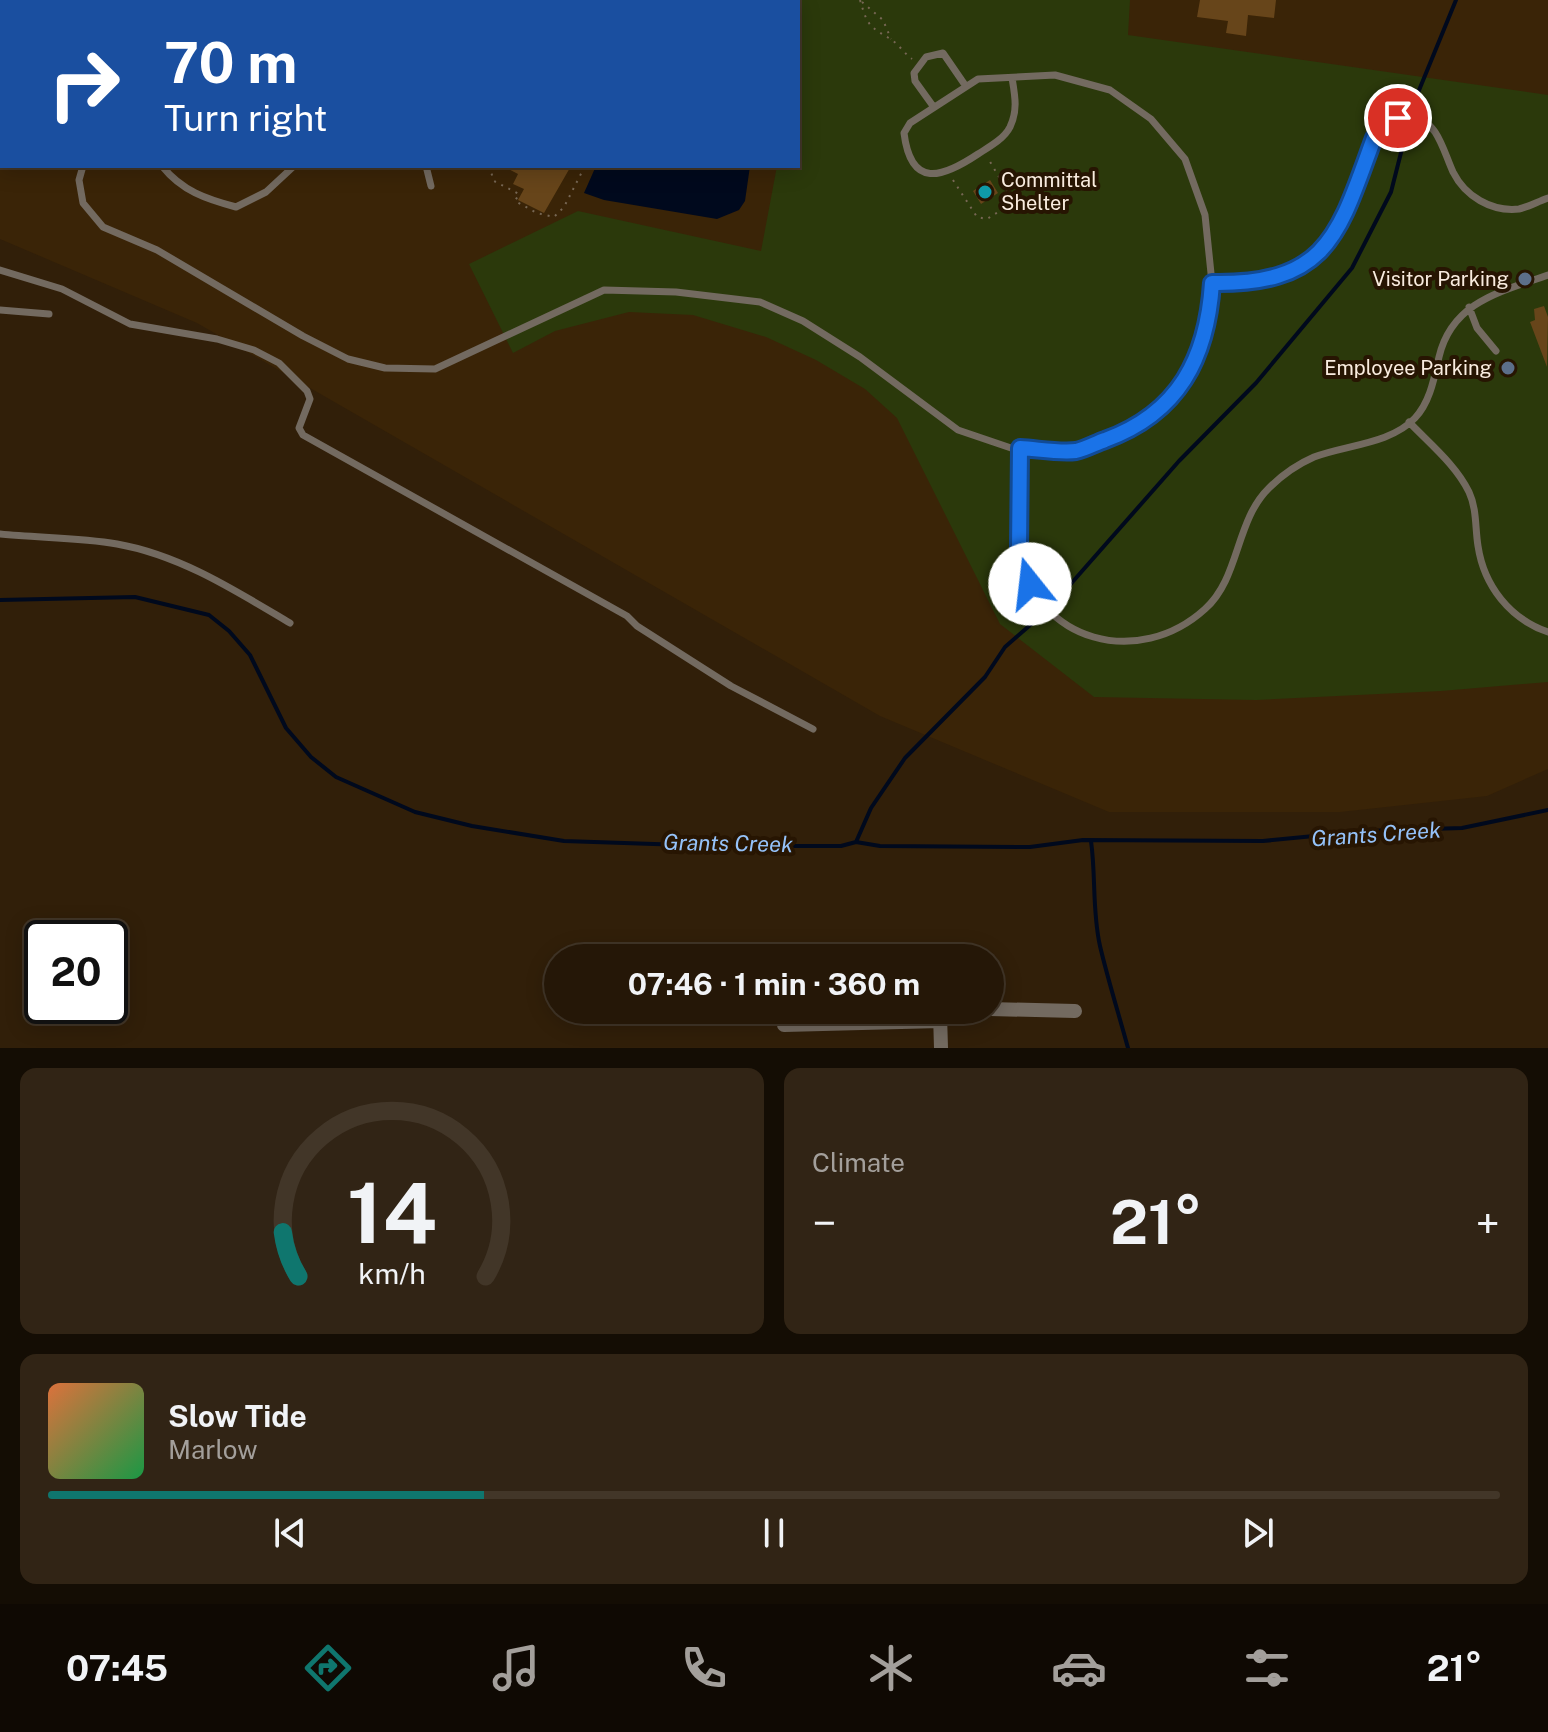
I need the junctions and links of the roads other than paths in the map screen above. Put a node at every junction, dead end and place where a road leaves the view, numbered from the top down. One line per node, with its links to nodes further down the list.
1 (1012, 78): 2 (lane); 3 (lane); 12 (lane)
2 (965, 85): 3 (lane); 3 (lane)
3 (933, 106)
4 (82, 168): 18 (lane)
5 (164, 168): 6 (lane)
6 (292, 168)
7 (426, 168): 8 (lane)
8 (431, 186)
9 (1548, 198): 12 (lane)
10 (0, 270): 22 (lane)
11 (1548, 275): 13 (lane)
12 (1212, 283): 18 (lane)
13 (1469, 307): 16 (lane); 17 (lane)
14 (0, 310): 15 (lane)
15 (49, 314)
16 (1496, 351)
17 (1409, 422): 18 (lane); 21 (lane)
18 (1020, 448)
19 (0, 534): 20 (lane)
20 (290, 623)
21 (1548, 632)
22 (813, 729)
23 (1004, 1009): 24 (street)
24 (1075, 1011)
25 (801, 1024): 27 (street)
26 (940, 1024): 28 (street)
27 (784, 1025)
28 (941, 1048)

